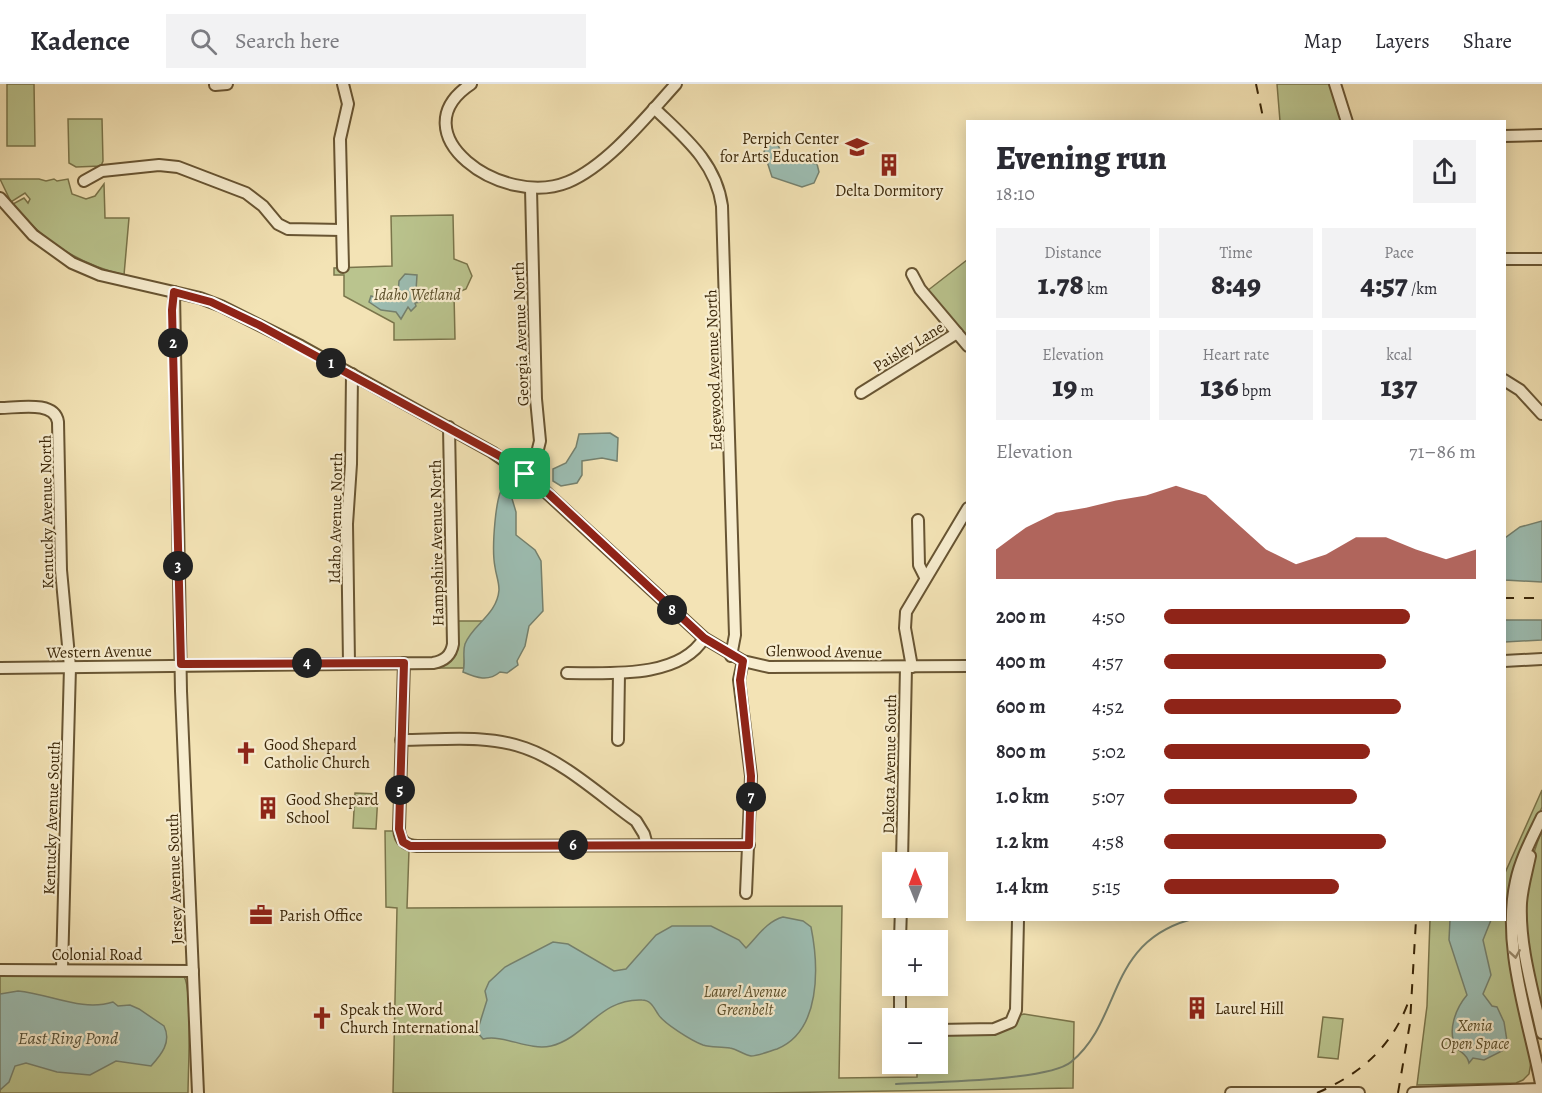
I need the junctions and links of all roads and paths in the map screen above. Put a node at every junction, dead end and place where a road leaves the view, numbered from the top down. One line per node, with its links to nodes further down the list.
1 (227, 84): 6 (street)
2 (343, 84): 15 (street)
3 (471, 84): 12 (street)
4 (676, 84): 7 (street)
5 (1335, 84): 8 (street)
6 (215, 85)
7 (654, 108): 12 (street); 35 (street, Edgewood Avenue North)
8 (1346, 120)
9 (1542, 135): 10 (street)
10 (1506, 136)
11 (84, 182): 15 (street)
12 (531, 189): 29 (street, Georgia Avenue North)
13 (0, 198): 14 (street, Glenwood Avenue)
14 (5, 214): 20 (street, Glenwood Avenue)
15 (342, 230): 18 (street)
16 (1506, 259): 17 (street)
17 (1542, 259)
18 (343, 267)
19 (912, 274): 21 (street)
20 (174, 292): 23 (street, Glenwood Avenue); 41 (street, Jersey Avenue South)
21 (957, 333): 22 (street, Paisley Lane); 25 (street, Paisley Lane)
22 (966, 344)
23 (352, 374): 28 (street, Glenwood Avenue); 39 (street, Idaho Avenue North)
24 (1506, 381): 27 (street)
25 (861, 393)
26 (0, 408): 43 (street, Kentucky Avenue North)
27 (1542, 414)
28 (449, 427): 29 (street, Glenwood Avenue); 34 (street, Hampshire Avenue North)
29 (525, 474): 33 (street, Glenwood Avenue)
30 (966, 511): 32 (street)
31 (918, 520): 32 (street)
32 (925, 577): 44 (street)
33 (704, 638): 35 (street, Glenwood Avenue); 47 (street)
34 (448, 656): 40 (street, Western Avenue)
35 (730, 656): 37 (street, Glenwood Avenue)
36 (1542, 659): 38 (street)
37 (743, 661): 44 (street, Glenwood Avenue); 52 (street)
38 (1506, 661)
39 (349, 663): 40 (street, Western Avenue); 41 (street, Western Avenue)
40 (404, 663): 48 (street)
41 (181, 664): 43 (street, Western Avenue); 58 (street, Jersey Avenue South)
42 (966, 666): 44 (street, Glenwood Avenue)
43 (70, 667): 45 (street, Western Avenue); 56 (street, Kentucky Avenue South)
44 (909, 667): 53 (street, Dakota Avenue South)
45 (0, 668)
46 (567, 673): 47 (street)
47 (619, 673): 49 (street)
48 (401, 740): 51 (street); 51 (street)
49 (618, 740)
50 (1542, 819): 60 (street); 61 (street, one-way to 61)
51 (646, 845): 52 (street)
52 (749, 845): 54 (street)
53 (902, 852)
54 (746, 893)
55 (1018, 921): 59 (street)
56 (62, 969): 57 (street, Colonial Road); 58 (street, Colonial Road)
57 (0, 970)
58 (193, 971): 62 (street, Jersey Avenue South)
59 (948, 1030)
60 (1542, 1033)
61 (1542, 1089): 65 (street)
62 (198, 1093)
63 (1231, 1093): 64 (street)
64 (1359, 1093)
65 (1413, 1093)

